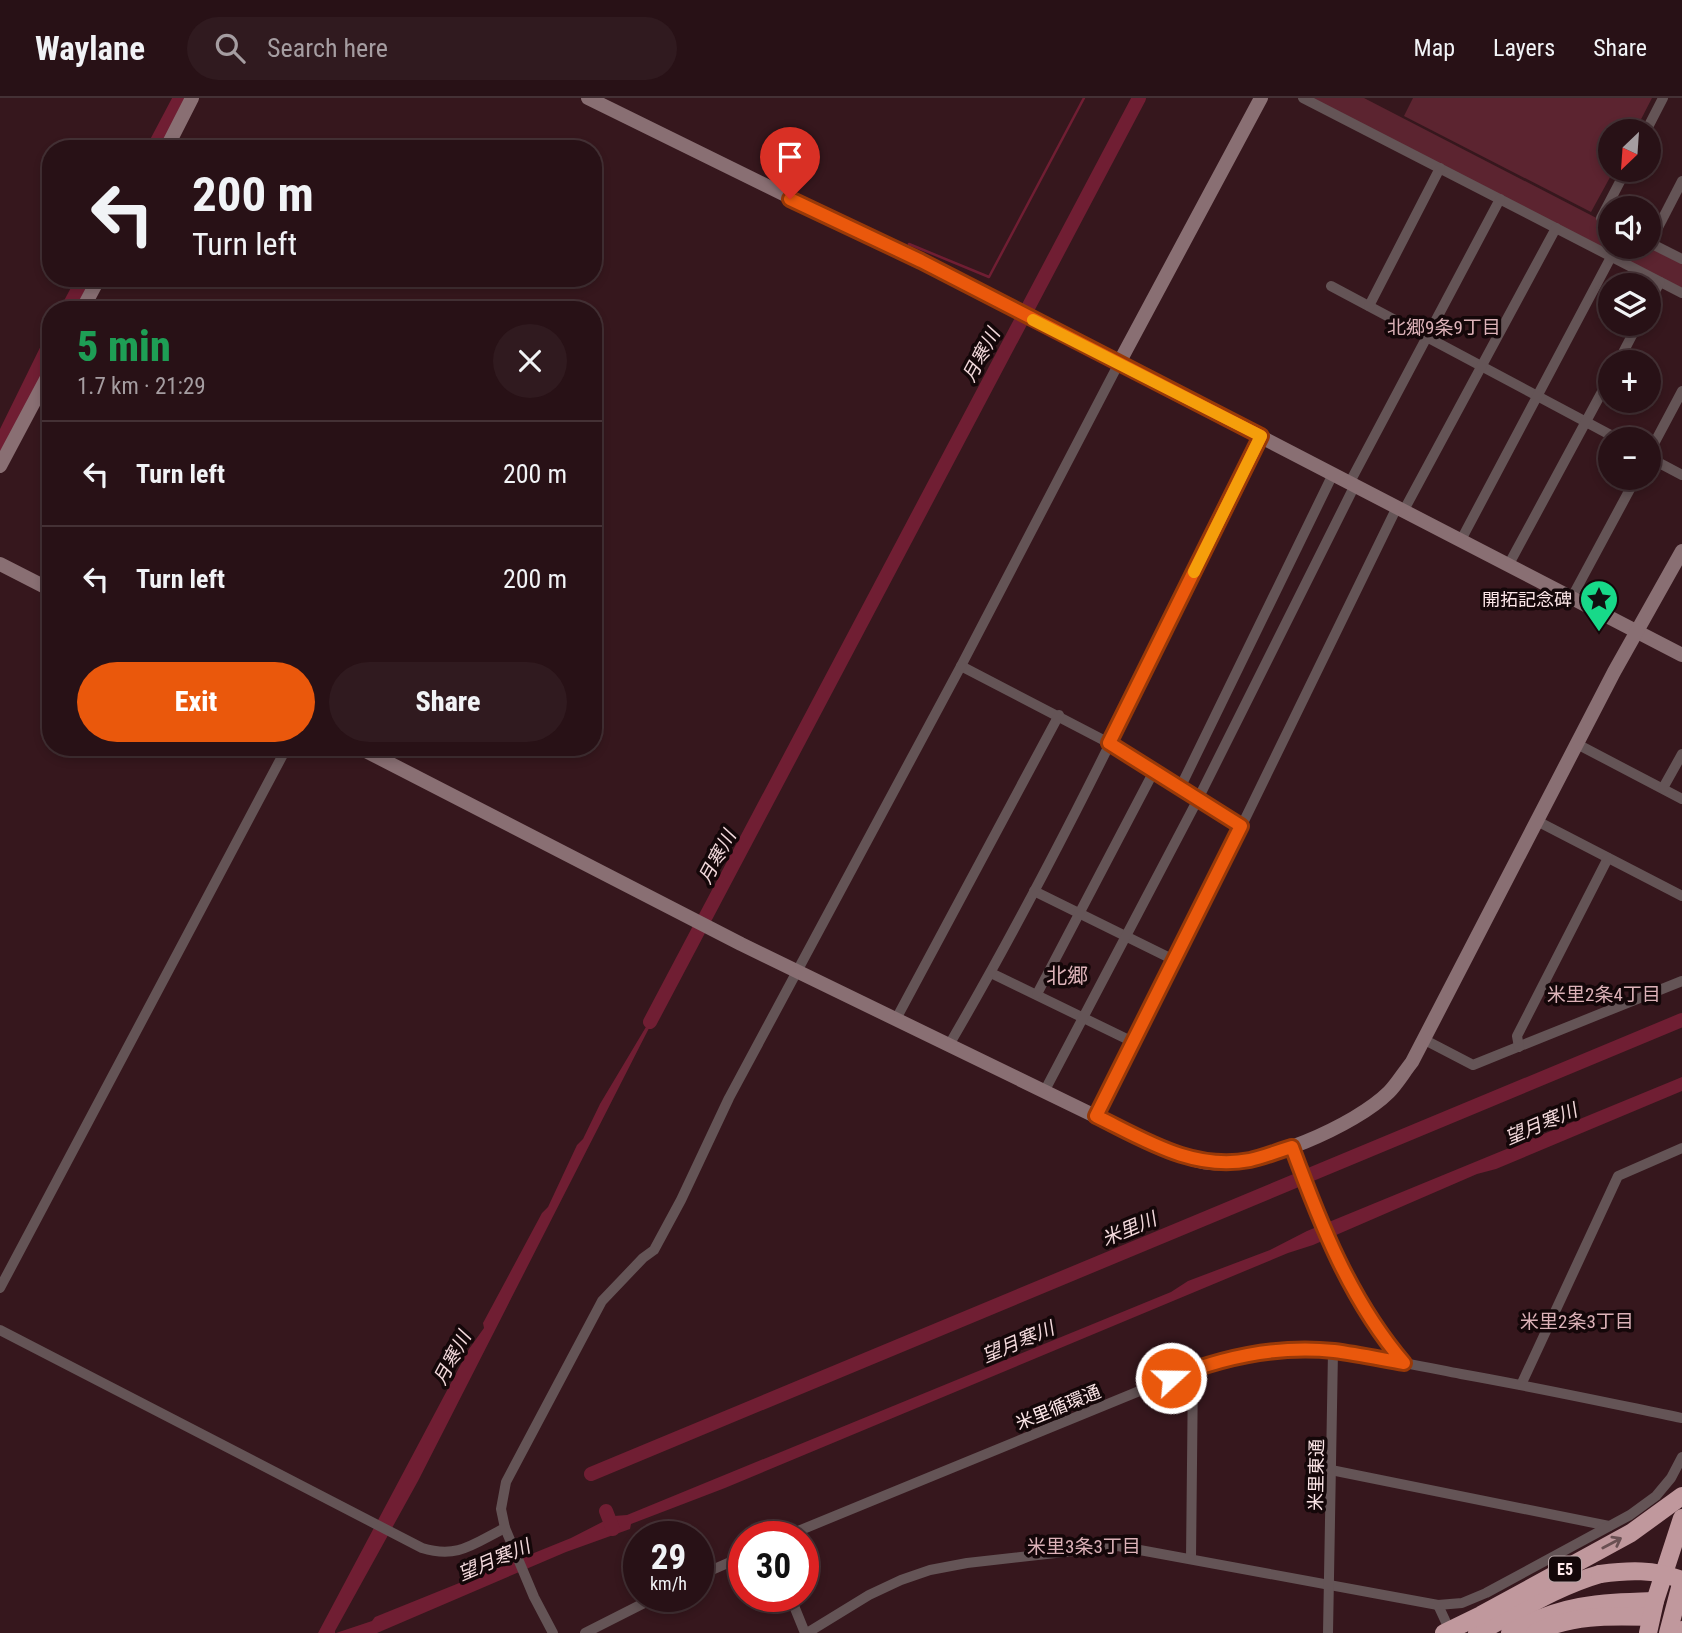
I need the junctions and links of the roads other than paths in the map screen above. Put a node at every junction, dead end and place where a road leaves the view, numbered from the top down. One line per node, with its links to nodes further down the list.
1 (192, 98): 7 (street)
2 (588, 98): 24 (street)
3 (1261, 98): 24 (street)
4 (1303, 98): 8 (street)
5 (1663, 98): 6 (street)
6 (1652, 119)
7 (171, 140)
8 (1440, 169): 10 (street); 22 (street)
9 (1682, 181): 11 (street)
10 (1500, 200): 12 (street); 23 (street)
11 (1661, 220)
12 (1556, 228): 14 (street); 25 (street)
13 (1661, 248): 17 (street)
14 (1598, 250)
15 (1610, 259): 28 (street)
16 (1615, 259): 18 (street)
17 (1682, 259)
18 (1642, 273)
19 (1661, 282): 21 (street)
20 (1331, 286): 22 (street)
21 (1682, 293)
22 (1369, 306): 23 (street)
23 (1428, 336): 25 (street); 38 (street)
24 (1119, 363): 33 (street); 49 (street)
25 (1483, 366): 28 (street); 40 (street)
26 (42, 387): 35 (street)
27 (1682, 391): 32 (street)
28 (1539, 396): 30 (street); 41 (street)
29 (1598, 400): 30 (street)
30 (1587, 422): 31 (street); 44 (street)
31 (1598, 428)
32 (1661, 431)
33 (1261, 436): 36 (street); 51 (street)
34 (1661, 463): 37 (street)
35 (0, 466)
36 (1334, 474): 38 (street); 57 (street)
37 (1682, 475)
38 (1352, 484): 40 (street); 59 (street)
39 (1630, 490): 46 (street)
40 (1400, 509): 41 (street); 62 (street)
41 (1461, 540): 44 (street)
42 (1682, 551): 47 (street)
43 (0, 564): 45 (street)
44 (1508, 564): 46 (street)
45 (42, 585)
46 (1572, 597): 47 (street)
47 (1639, 631): 48 (street); 52 (street)
48 (1682, 655)
49 (961, 666): 50 (street); 69 (street)
50 (1059, 715): 51 (street); 74 (street)
51 (1109, 743): 56 (street); 64 (street)
52 (1577, 744): 58 (street); 61 (street)
53 (1682, 754): 58 (street)
54 (282, 756): 83 (street)
55 (376, 756): 69 (street)
56 (1154, 771): 57 (street); 66 (street)
57 (1180, 788): 59 (street)
58 (1663, 788): 60 (street)
59 (1198, 799): 62 (street); 67 (street)
60 (1682, 799)
61 (1536, 821): 63 (street); 75 (street)
62 (1241, 826): 68 (street)
63 (1608, 858): 65 (street); 78 (street)
64 (1034, 891): 66 (street); 70 (street)
65 (1682, 897)
66 (1080, 913): 67 (street); 72 (street)
67 (1128, 937): 68 (street); 73 (street)
68 (1174, 960): 76 (street)
69 (797, 971): 74 (street); 96 (street)
70 (991, 973): 72 (street); 77 (street)
71 (1682, 981): 78 (street)
72 (1037, 994): 73 (street)
73 (1082, 1017): 76 (street); 79 (street)
74 (896, 1019): 77 (street)
75 (1423, 1039): 78 (street); 81 (street)
76 (1133, 1042): 80 (street)
77 (949, 1045): 79 (street)
78 (1519, 1047)
79 (1044, 1092): 80 (street)
80 (1096, 1116): 81 (street)
81 (1292, 1147): 86 (street)
82 (1682, 1148): 88 (street)
83 (0, 1288)
84 (0, 1330): 96 (street)
85 (1334, 1351): 86 (street, 米里循環通); 87 (street, 米里循環通); 91 (street, 米里東通)
86 (1404, 1363): 88 (street, 米里循環通)
87 (1193, 1369): 94 (street, 米里循環通); 97 (street)
88 (1521, 1385): 89 (street, 米里循環通)
89 (1682, 1418)
90 (1682, 1457): 95 (street)
91 (1331, 1470): 95 (street); 99 (street, 米里東通)
92 (1682, 1496): 110 (highway, E5, one-way to 92, bridge)
93 (1682, 1518): 104 (highway)
94 (819, 1522)
95 (1610, 1526): 101 (street)
96 (507, 1533): 105 (street)
97 (1191, 1559): 99 (street); 107 (street)
98 (1682, 1580): 112 (highway, bridge); 115 (highway, bridge)
99 (1329, 1585): 100 (street, 米里東通); 101 (street)
100 (1329, 1600): 108 (street, 米里東通); 109 (street, 米里東通)
101 (1438, 1605): 111 (street)
102 (626, 1612): 106 (street)
103 (797, 1612): 107 (street)
104 (1651, 1617): 113 (highway); 114 (highway)
105 (553, 1633)
106 (585, 1633)
107 (806, 1633)
108 (1328, 1633)
109 (1335, 1633)
110 (1444, 1633)
111 (1451, 1633)
112 (1477, 1633)
113 (1510, 1633)
114 (1534, 1633)
115 (1668, 1633)

